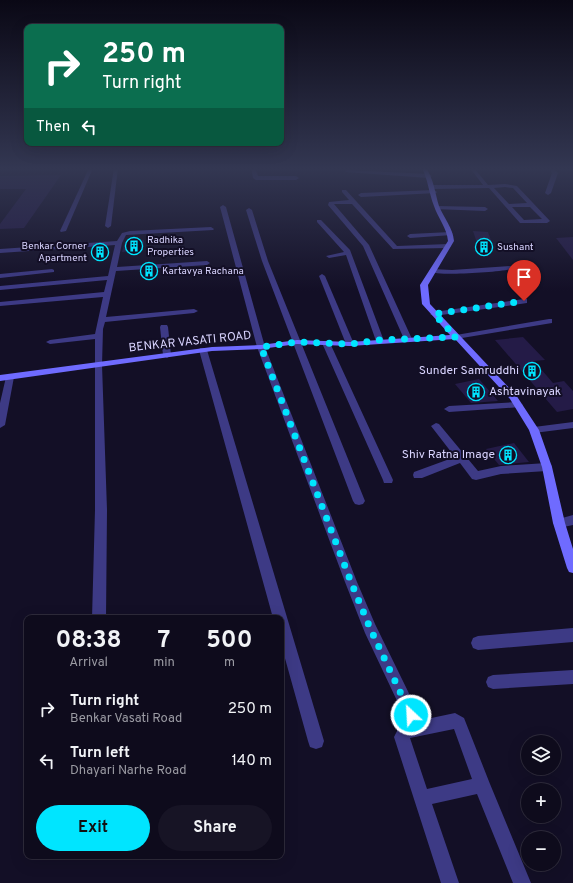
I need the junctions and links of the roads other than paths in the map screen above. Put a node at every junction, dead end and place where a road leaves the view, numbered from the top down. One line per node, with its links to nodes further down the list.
1 (73, 209): 13 (street)
2 (110, 209): 11 (street)
3 (224, 209): 46 (street)
4 (335, 209): 40 (street)
5 (360, 209): 17 (street)
6 (438, 209): 14 (street)
7 (509, 209): 8 (street)
8 (536, 209)
9 (249, 210): 43 (street)
10 (319, 221): 19 (street)
11 (108, 226)
12 (211, 229): 16 (street)
13 (63, 231)
14 (450, 234): 15 (street); 17 (street)
15 (410, 236)
16 (119, 244): 18 (street); 22 (street)
17 (448, 246): 24 (street)
18 (0, 251)
19 (348, 253): 20 (street); 41 (street)
20 (329, 256)
21 (207, 263): 22 (street)
22 (113, 268): 28 (street)
23 (511, 268): 24 (street)
24 (432, 271): 34 (street)
25 (52, 272): 26 (street)
26 (0, 276)
27 (322, 276): 45 (street)
28 (110, 278): 29 (street); 30 (street)
29 (0, 288)
30 (107, 294): 32 (street); 35 (street)
31 (524, 301): 34 (street)
32 (0, 304)
33 (194, 311): 35 (street)
34 (434, 314): 39 (street)
35 (101, 320): 38 (street)
36 (549, 321): 39 (street)
37 (164, 327): 48 (street)
38 (99, 336): 42 (street); 49 (street)
39 (456, 337): 40 (street, BENKAR VASATI ROAD); 52 (street)
40 (408, 339): 41 (street, BENKAR VASATI ROAD)
41 (380, 340): 45 (street, BENKAR VASATI ROAD)
42 (50, 342)
43 (297, 342): 44 (street, BENKAR VASATI ROAD); 46 (street, BENKAR VASATI ROAD); 62 (street)
44 (326, 343): 45 (street, BENKAR VASATI ROAD); 61 (street)
45 (350, 344)
46 (261, 347): 47 (street, BENKAR VASATI ROAD); 73 (street)
47 (203, 350): 48 (street, BENKAR VASATI ROAD); 67 (street)
48 (167, 355): 49 (street, BENKAR VASATI ROAD)
49 (98, 365): 50 (street, BENKAR VASATI ROAD); 66 (street)
50 (10, 377): 51 (street, BENKAR VASATI ROAD); 54 (street)
51 (0, 378)
52 (518, 405): 53 (street); 57 (street)
53 (449, 409)
54 (0, 425)
55 (573, 425): 57 (street)
56 (436, 426): 58 (street)
57 (534, 430): 59 (street)
58 (462, 458): 59 (street); 60 (street)
59 (547, 467): 64 (street)
60 (418, 475)
61 (388, 480)
62 (359, 501)
63 (573, 520): 64 (street)
64 (559, 523): 65 (street)
65 (573, 568)
66 (98, 615)
67 (280, 615)
68 (284, 629): 74 (street)
69 (573, 634): 70 (street)
70 (478, 643)
71 (573, 677): 72 (street)
72 (494, 682)
73 (418, 729): 75 (street); 76 (street)
74 (316, 741)
75 (482, 785): 76 (street); 78 (street)
76 (422, 798): 77 (street)
77 (450, 883)
78 (522, 883)

